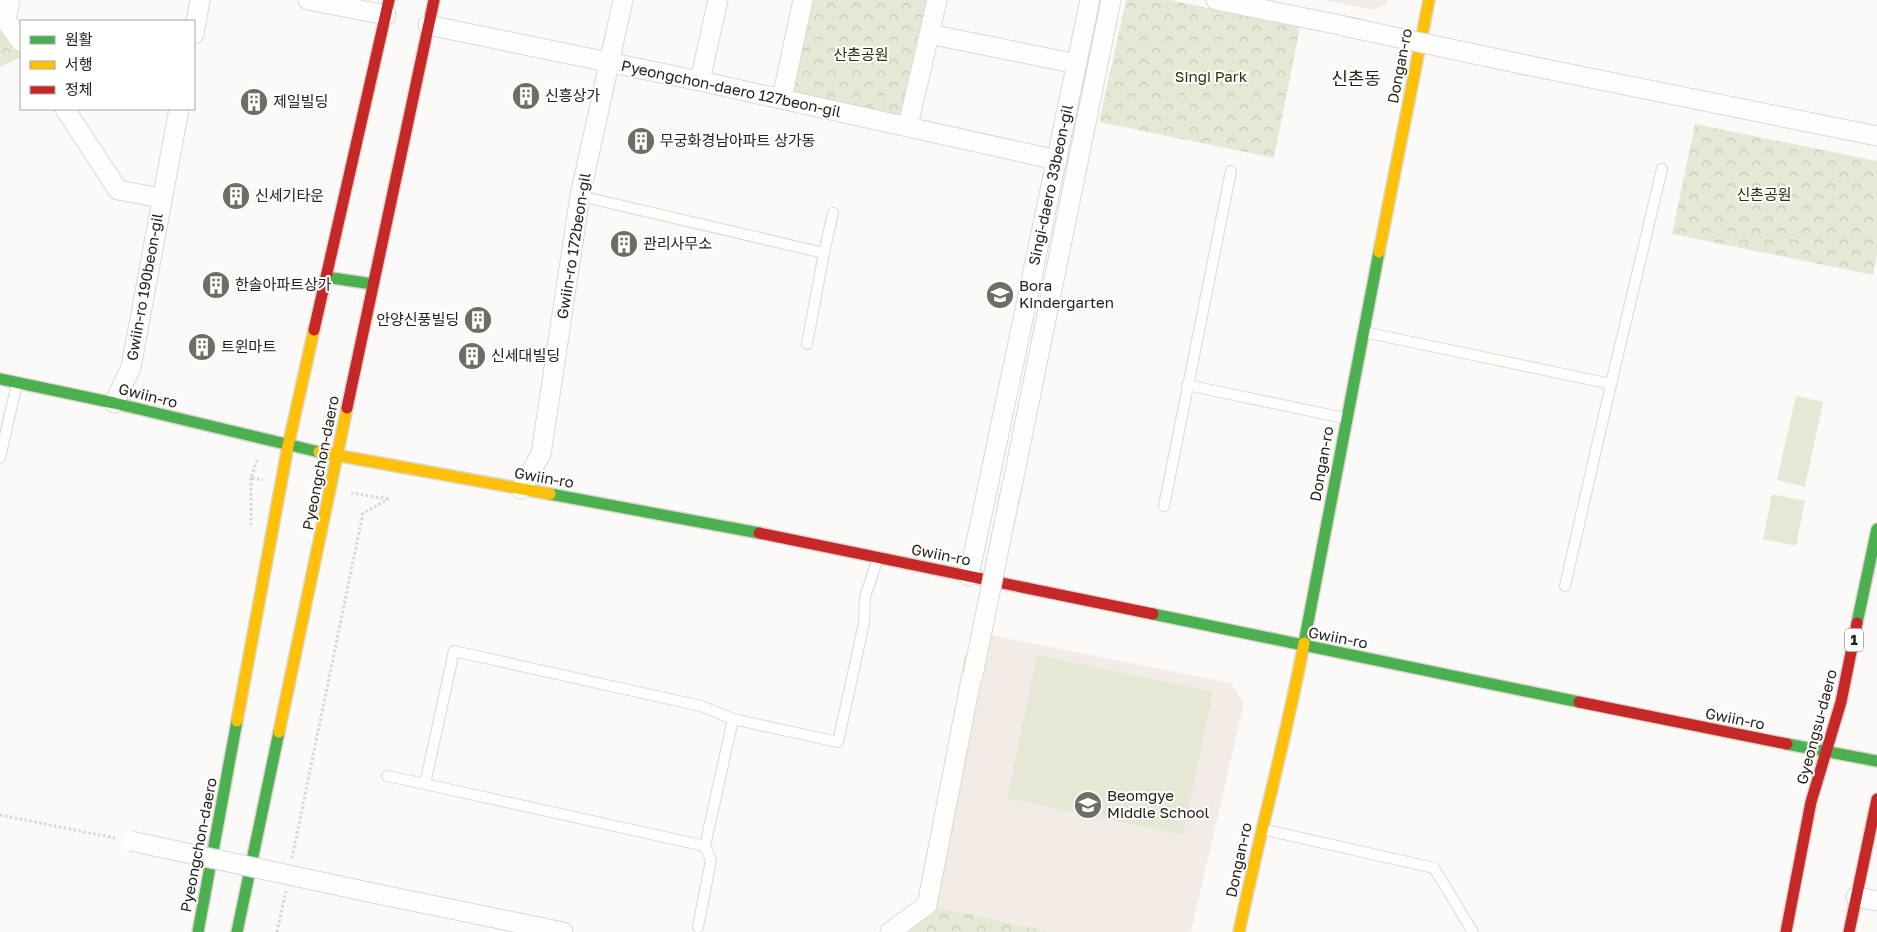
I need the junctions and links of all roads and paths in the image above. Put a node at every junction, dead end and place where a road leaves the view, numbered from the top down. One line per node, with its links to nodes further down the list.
1 (10, 0): 19 (street)
2 (200, 0): 16 (street)
3 (308, 0): 13 (street)
4 (434, 0): 14 (street, Pyeongchon-daero)
5 (623, 0): 21 (street, Gwiin-ro 172beon-gil)
6 (718, 0): 24 (street)
7 (803, 0): 25 (street)
8 (937, 0): 17 (street)
9 (1090, 0): 22 (street, Singi-daero 33beon-gil)
10 (1111, 0): 50 (street)
11 (1216, 0): 15 (street)
12 (1429, 0): 39 (street, Dongan-ro)
13 (388, 8): 37 (street, Pyeongchon-daero)
14 (428, 25): 21 (street, Pyeongchon-daero 127beon-gil); 38 (street, Pyeongchon-daero)
15 (1343, 26): 18 (street); 23 (street, bridge)
16 (195, 28)
17 (929, 34): 22 (street); 28 (street)
18 (1398, 36)
19 (20, 41)
20 (1451, 50): 23 (street)
21 (610, 63): 24 (street, Pyeongchon-daero 127beon-gil); 33 (street, Gwiin-ro 172beon-gil)
22 (1077, 64): 30 (street, Singi-daero 33beon-gil)
23 (1531, 66): 29 (street)
24 (700, 81): 25 (street, Pyeongchon-daero 127beon-gil)
25 (782, 98): 28 (street, Pyeongchon-daero 127beon-gil)
26 (66, 110): 34 (street, Gwiin-ro 190beon-gil)
27 (179, 110): 34 (street, Gwiin-ro 190beon-gil)
28 (908, 126): 30 (street, Pyeongchon-daero 127beon-gil)
29 (1877, 136)
30 (1057, 160): 57 (street, Singi-daero 33beon-gil)
31 (1662, 169): 43 (lane)
32 (1232, 171): 44 (lane)
33 (580, 196): 36 (lane); 51 (street, Gwiin-ro 172beon-gil)
34 (161, 198): 45 (street, Gwiin-ro 190beon-gil)
35 (832, 214): 36 (lane)
36 (824, 252): 40 (lane)
37 (326, 277): 38 (street); 47 (street, Pyeongchon-daero)
38 (372, 284): 48 (street, Pyeongchon-daero)
39 (1364, 332): 43 (lane); 46 (street, Dongan-ro)
40 (807, 344)
41 (0, 379): 42 (street, Gwiin-ro)
42 (17, 383): 45 (street, Gwiin-ro); 49 (lane)
43 (1611, 384): 58 (lane)
44 (1187, 385): 46 (lane); 53 (lane)
45 (114, 402): 47 (street, Gwiin-ro)
46 (1345, 418): 60 (street, Dongan-ro)
47 (288, 446): 48 (street, Gwiin-ro); 77 (street, Pyeongchon-daero)
48 (338, 456): 51 (street, Gwiin-ro); 78 (street, Pyeongchon-daero)
49 (0, 458)
50 (1012, 485): 55 (street); 61 (street, bridge)
51 (521, 489): 56 (street, Gwiin-ro)
52 (390, 499): 72 (path)
53 (1164, 506)
54 (1877, 529): 63 (street, Gyeongsu-daero / 1)
55 (999, 547)
56 (878, 557): 57 (street, Gwiin-ro); 62 (lane)
57 (969, 576): 60 (street, Gwiin-ro)
58 (1565, 586)
59 (980, 621): 61 (street)
60 (1303, 646): 63 (street, Gwiin-ro); 69 (street, Dongan-ro)
61 (973, 675): 81 (street)
62 (733, 719): 66 (lane); 71 (lane)
63 (1827, 750): 64 (street, Gwiin-ro); 84 (street, Gyeongsu-daero / 1)
64 (1877, 761)
65 (387, 776): 66 (lane)
66 (425, 784): 71 (lane)
67 (1877, 799): 74 (street)
68 (0, 816): 70 (path)
69 (1261, 828): 82 (street, Dongan-ro); 83 (lane)
70 (131, 842): 80 (street, bridge)
71 (705, 846): 76 (lane)
72 (292, 859)
73 (287, 886): 79 (path)
74 (1856, 897): 75 (street); 85 (street)
75 (1877, 901)
76 (698, 927)
77 (198, 932)
78 (237, 932)
79 (277, 932)
80 (563, 932)
81 (890, 932)
82 (1239, 932)
83 (1473, 932)
84 (1786, 932)
85 (1849, 932)

